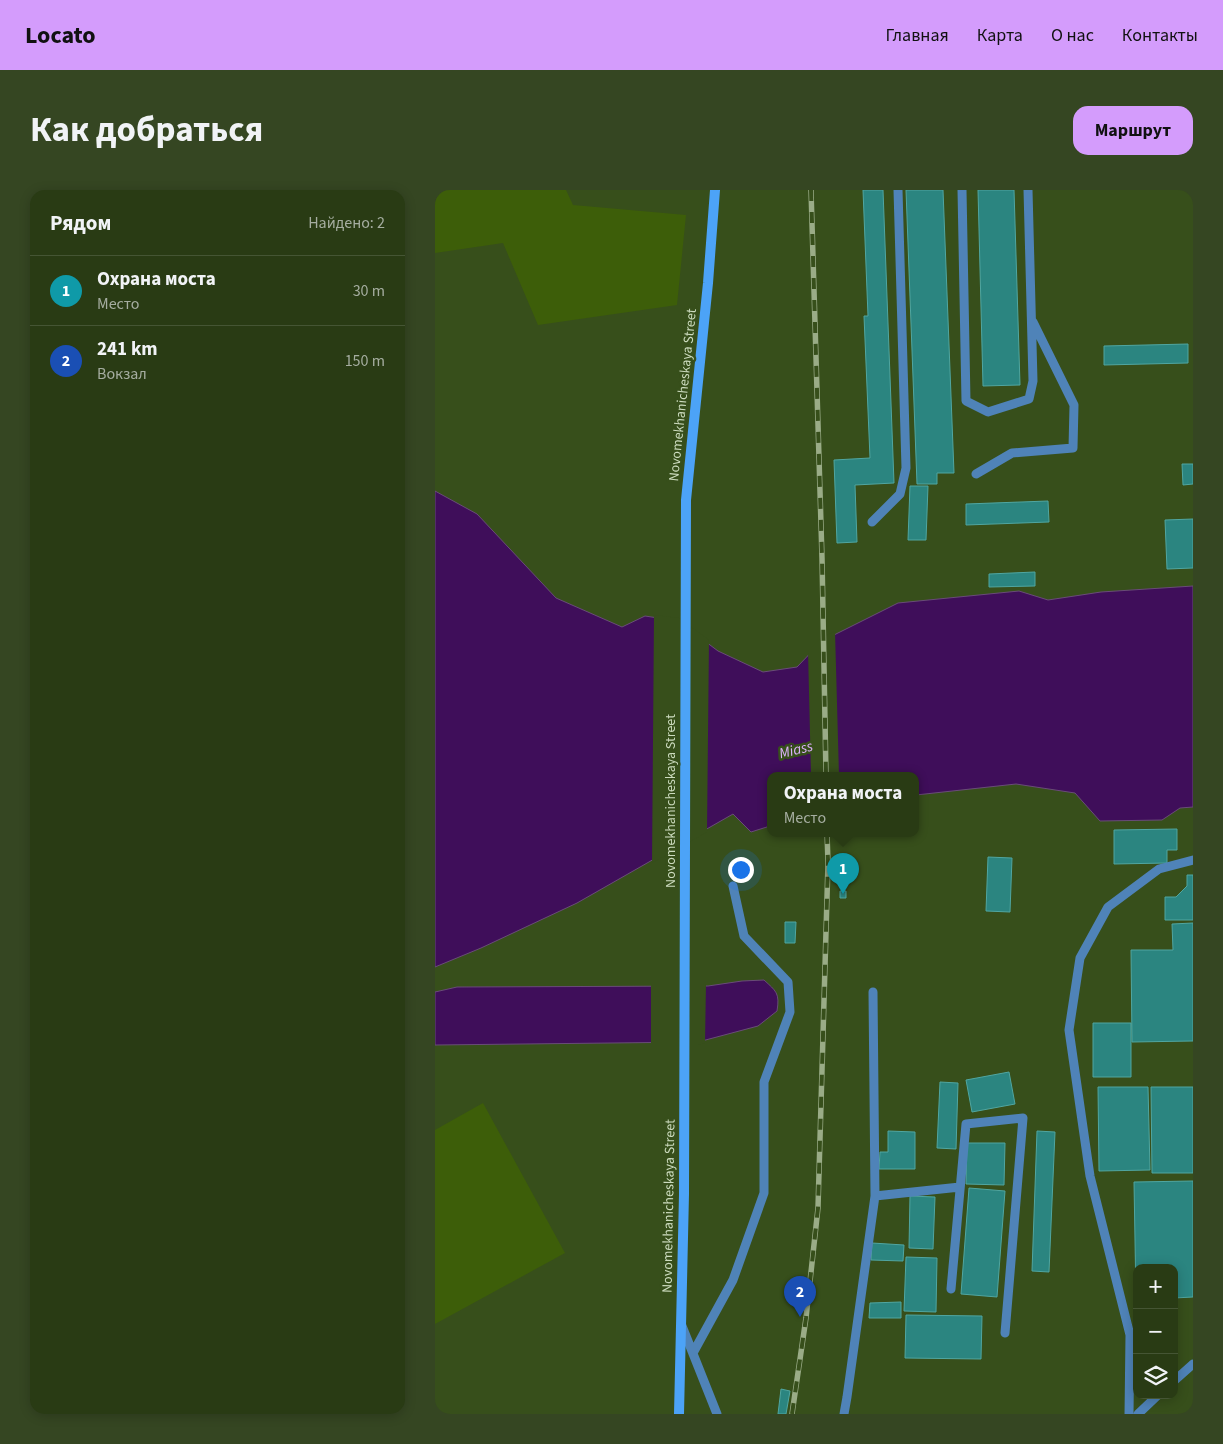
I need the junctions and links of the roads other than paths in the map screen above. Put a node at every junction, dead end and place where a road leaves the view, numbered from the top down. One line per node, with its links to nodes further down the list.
1 (715, 190): 14 (main road, Novomekhanicheskaya Street)
2 (898, 190): 7 (lane)
3 (963, 190): 5 (lane)
4 (1028, 190): 5 (lane)
5 (1031, 320): 6 (lane)
6 (976, 474)
7 (872, 522)
8 (1193, 860): 23 (lane)
9 (733, 886): 16 (lane)
10 (873, 992): 12 (lane)
11 (960, 1187): 12 (lane); 13 (lane); 15 (lane)
12 (875, 1196): 22 (lane)
13 (951, 1289)
14 (681, 1322): 16 (lane); 20 (main road, Novomekhanicheskaya Street)
15 (1005, 1333)
16 (693, 1352): 21 (lane)
17 (1193, 1364): 18 (lane)
18 (1178, 1377)
19 (1155, 1399): 24 (lane)
20 (679, 1414)
21 (717, 1414)
22 (843, 1414)
23 (1129, 1414)
24 (1138, 1414)

